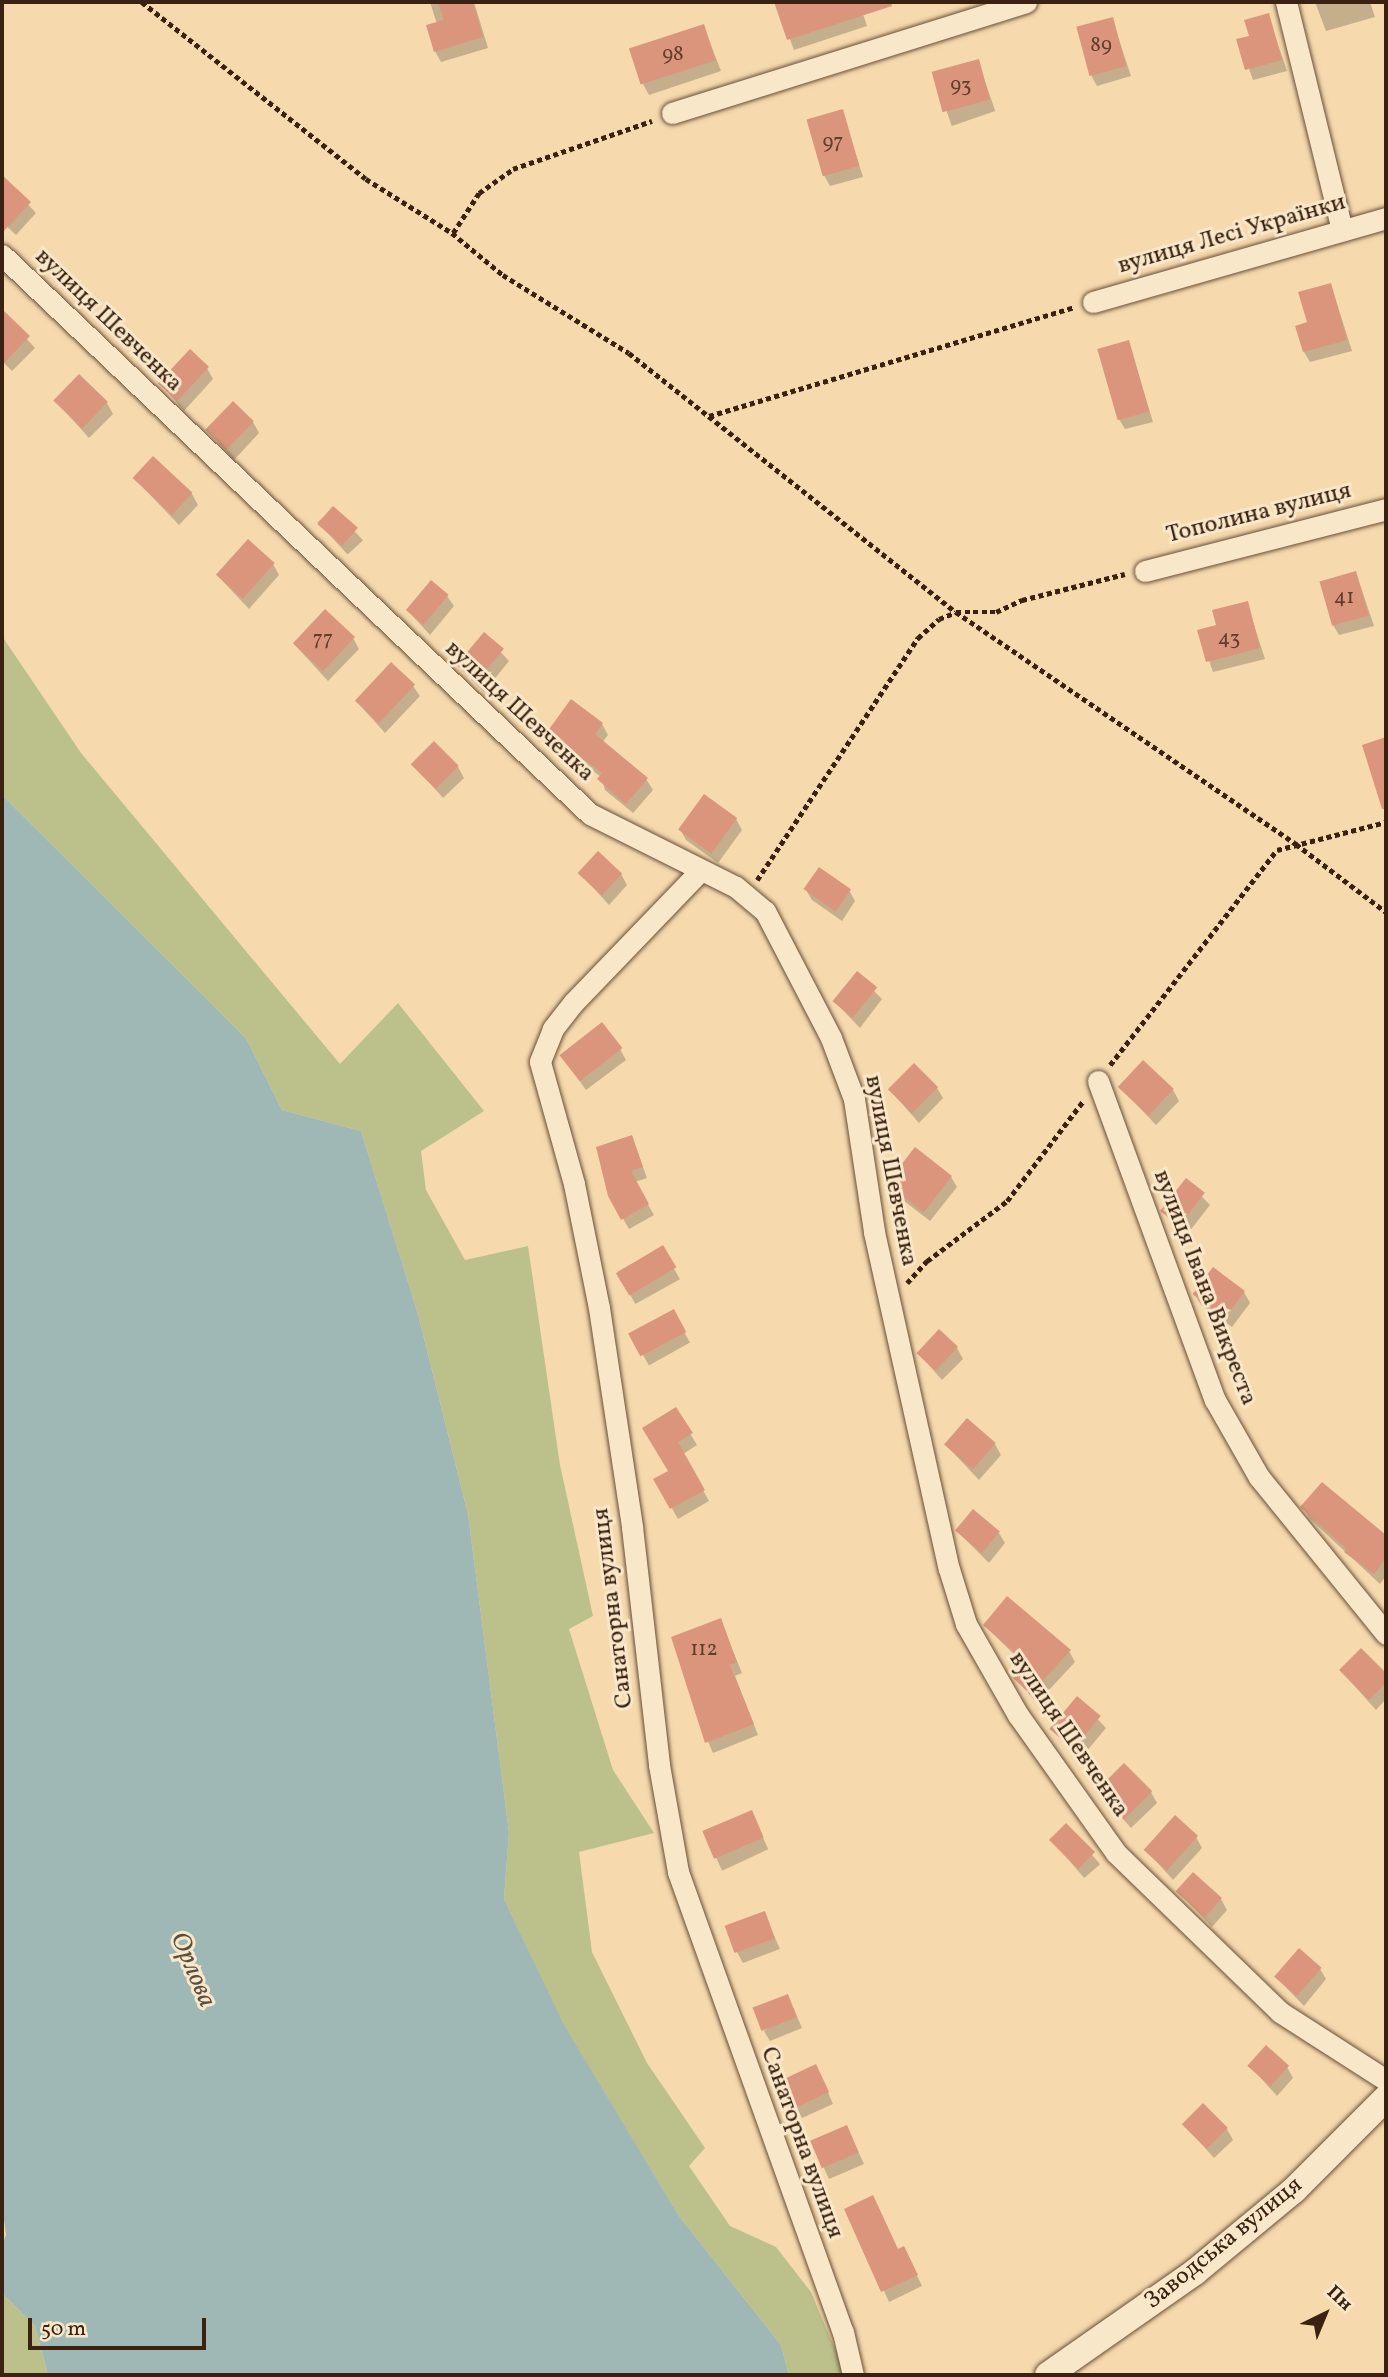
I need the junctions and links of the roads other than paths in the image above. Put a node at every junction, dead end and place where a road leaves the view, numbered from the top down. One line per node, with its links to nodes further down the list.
1 (1026, 2): 3 (street)
2 (1286, 2): 5 (street)
3 (673, 113)
4 (1386, 218): 5 (street, вулиця Лесі Українки)
5 (1342, 230): 7 (street, вулиця Лесі Українки)
6 (2, 255): 10 (street, вулиця Шевченка)
7 (1093, 302)
8 (1386, 509): 9 (street, Тополина вулиця)
9 (1138, 572)
10 (700, 871): 13 (street, вулиця Шевченка); 15 (street, Санаторна вулиця)
11 (1098, 1081): 12 (street, вулиця Івана Викреста)
12 (1386, 1634)
13 (1386, 2080)
14 (1386, 2098): 16 (street, Заводська вулиця)
15 (853, 2375)
16 (1048, 2375)

